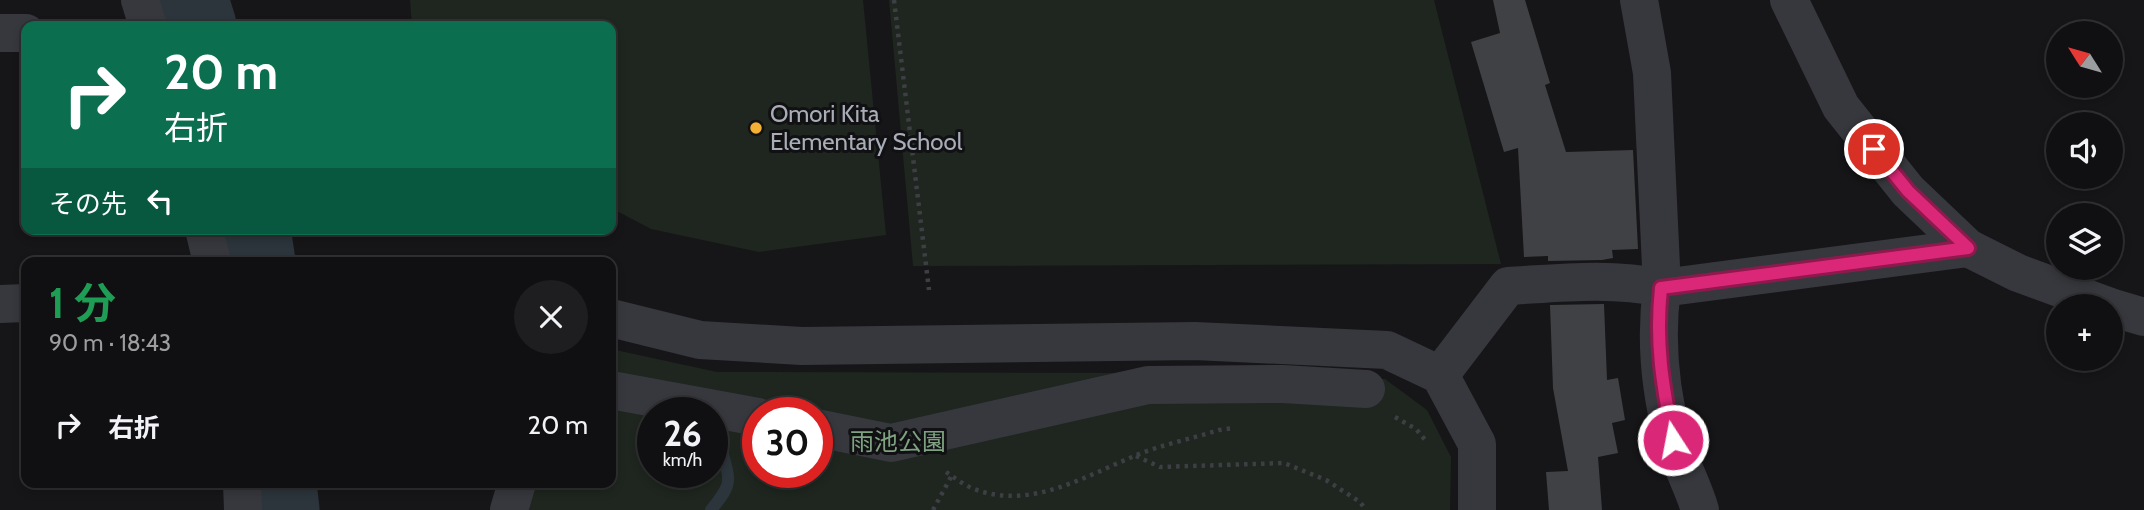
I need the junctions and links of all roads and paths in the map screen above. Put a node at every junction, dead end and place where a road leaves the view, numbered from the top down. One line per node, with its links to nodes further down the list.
1 (140, 0): 5 (street)
2 (894, 0): 12 (path)
3 (1639, 0): 11 (street)
4 (1802, 7): 9 (street)
5 (146, 21)
6 (0, 33): 7 (street)
7 (21, 33)
8 (205, 235): 10 (street)
9 (1968, 248): 11 (street); 13 (street)
10 (211, 257)
11 (1661, 288): 19 (street); 36 (street)
12 (929, 290)
13 (2074, 294)
14 (21, 303): 15 (street)
15 (0, 304)
16 (2123, 311): 17 (street)
17 (2144, 317)
18 (616, 319): 19 (street)
19 (1440, 375): 35 (street)
20 (616, 391): 22 (street)
21 (1378, 402): 25 (street); 26 (path)
22 (742, 414)
23 (1246, 427): 27 (path)
24 (833, 431): 25 (street)
25 (926, 435): 28 (path)
26 (1430, 444)
27 (1135, 455): 28 (path); 34 (path)
28 (951, 475): 33 (path)
29 (242, 488): 31 (street)
30 (516, 488): 32 (street)
31 (243, 510)
32 (509, 510)
33 (933, 510)
34 (1366, 510)
35 (1477, 510)
36 (1700, 510)

